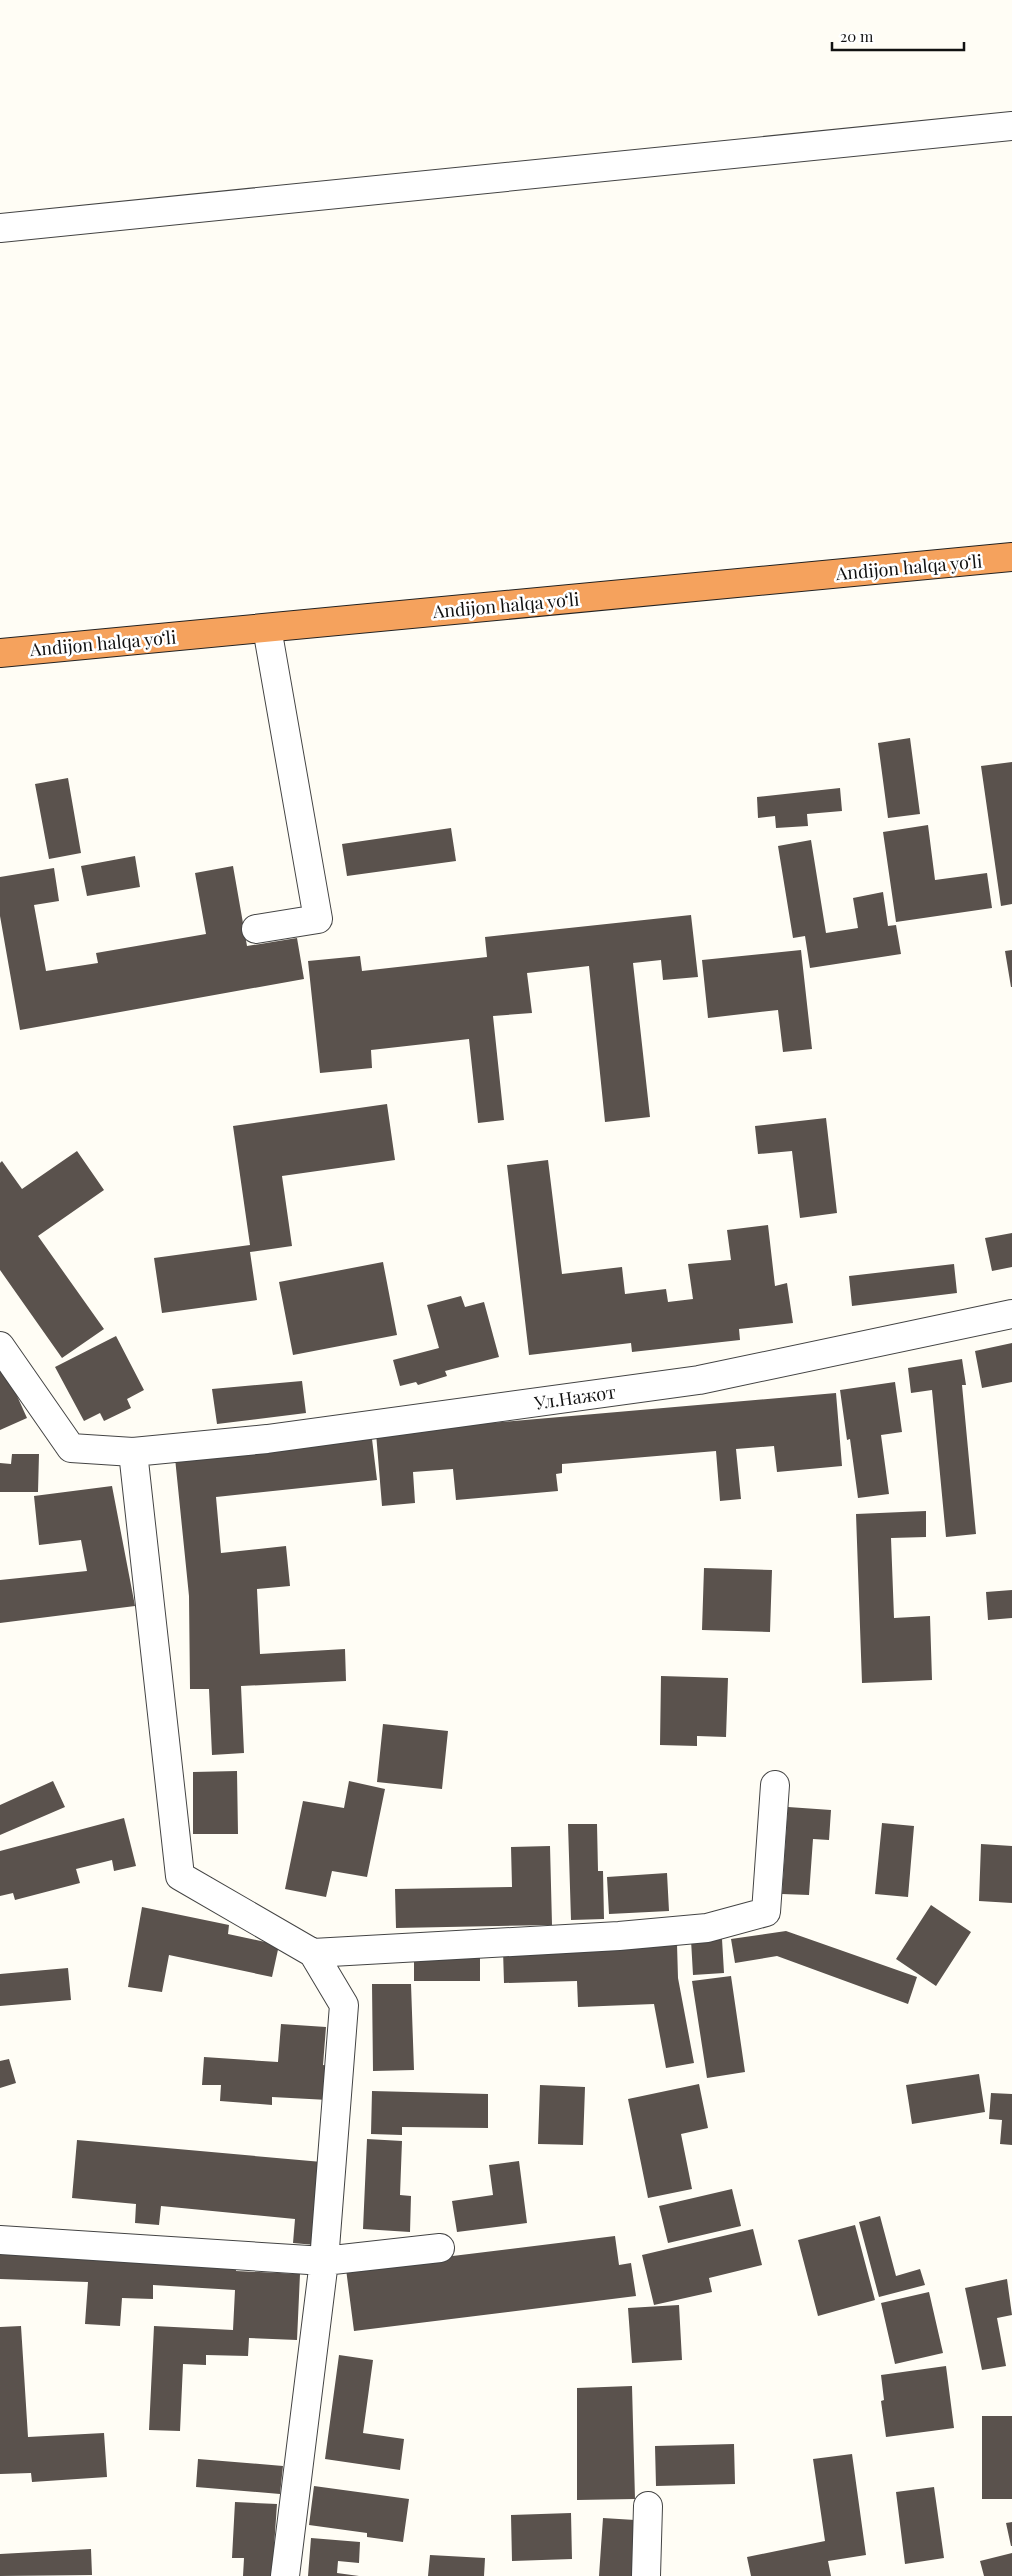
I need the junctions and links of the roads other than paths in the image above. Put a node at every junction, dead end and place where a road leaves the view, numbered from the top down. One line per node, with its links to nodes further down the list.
1 (1012, 126): 2 (street)
2 (0, 228)
3 (1012, 557): 4 (highway, Andijon halqa yo‘li)
4 (267, 628): 5 (highway, Andijon halqa yo‘li); 6 (street)
5 (0, 653)
6 (256, 929)
7 (1012, 1314): 9 (street, Ул.Нажот)
8 (0, 1346): 9 (street, Ул.Нажот)
9 (133, 1452): 11 (street)
10 (775, 1785): 11 (street)
11 (313, 1953): 14 (street)
12 (0, 2240): 14 (street)
13 (440, 2248): 14 (street)
14 (324, 2261): 16 (street)
15 (648, 2506): 17 (street)
16 (285, 2576)
17 (646, 2576)

